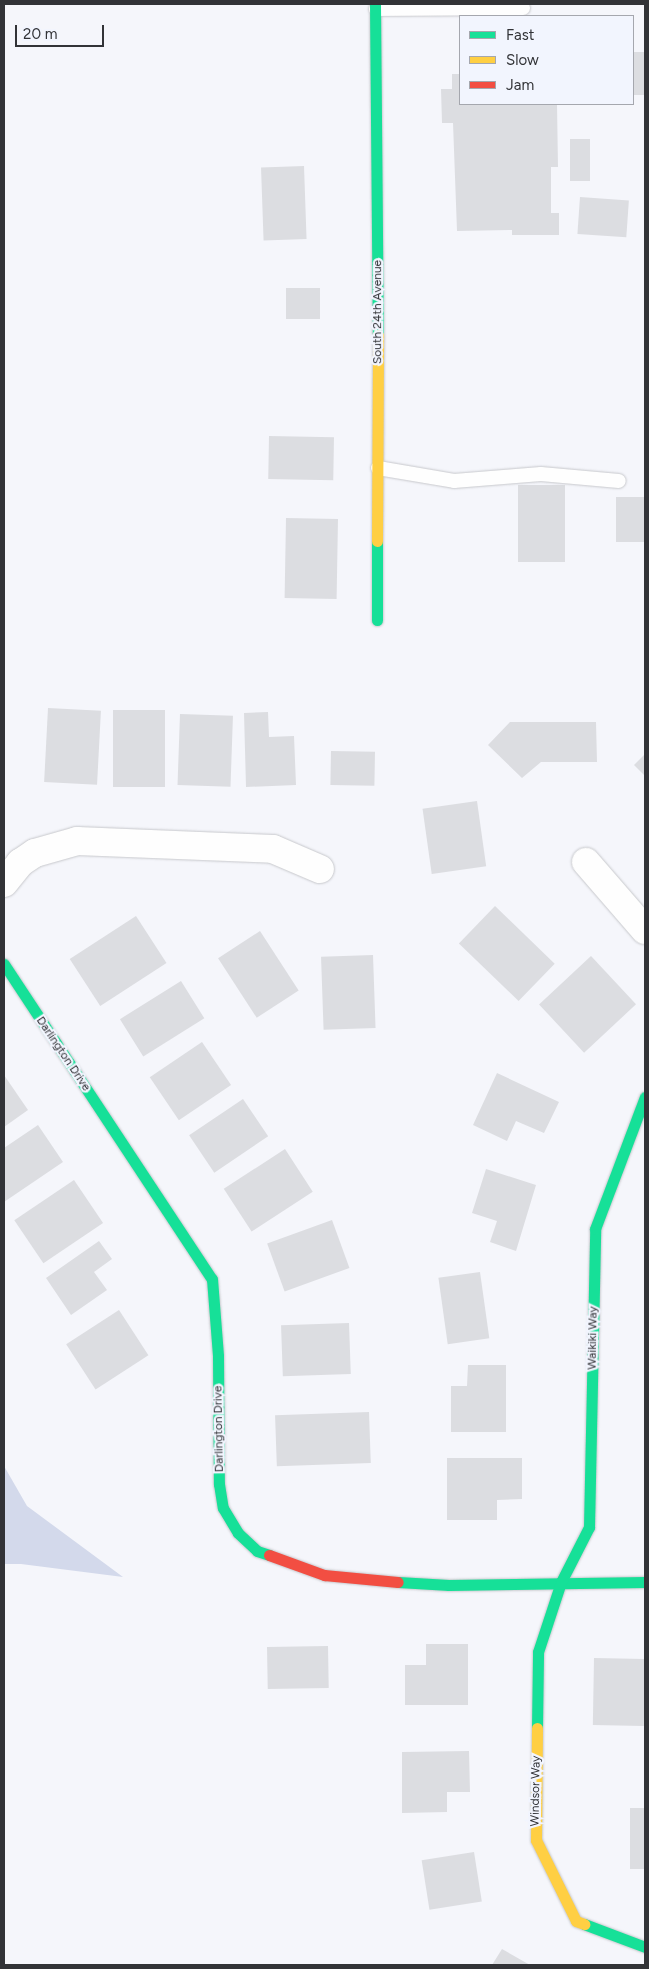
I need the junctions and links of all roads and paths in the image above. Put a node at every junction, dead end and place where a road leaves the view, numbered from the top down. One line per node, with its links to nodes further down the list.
1 (376, 6): 2 (lane); 3 (street, South 24th Avenue)
2 (523, 8)
3 (378, 468): 4 (lane); 5 (street, South 24th Avenue)
4 (619, 481)
5 (377, 620)
6 (586, 862): 9 (street)
7 (320, 869): 8 (street)
8 (4, 883)
9 (645, 930)
10 (4, 964): 12 (street, Darlington Drive)
11 (645, 1097): 12 (street, Waikiki Way)
12 (561, 1582): 13 (street, Darlington Drive); 14 (street, Windsor Way)
13 (645, 1582)
14 (645, 1947)

